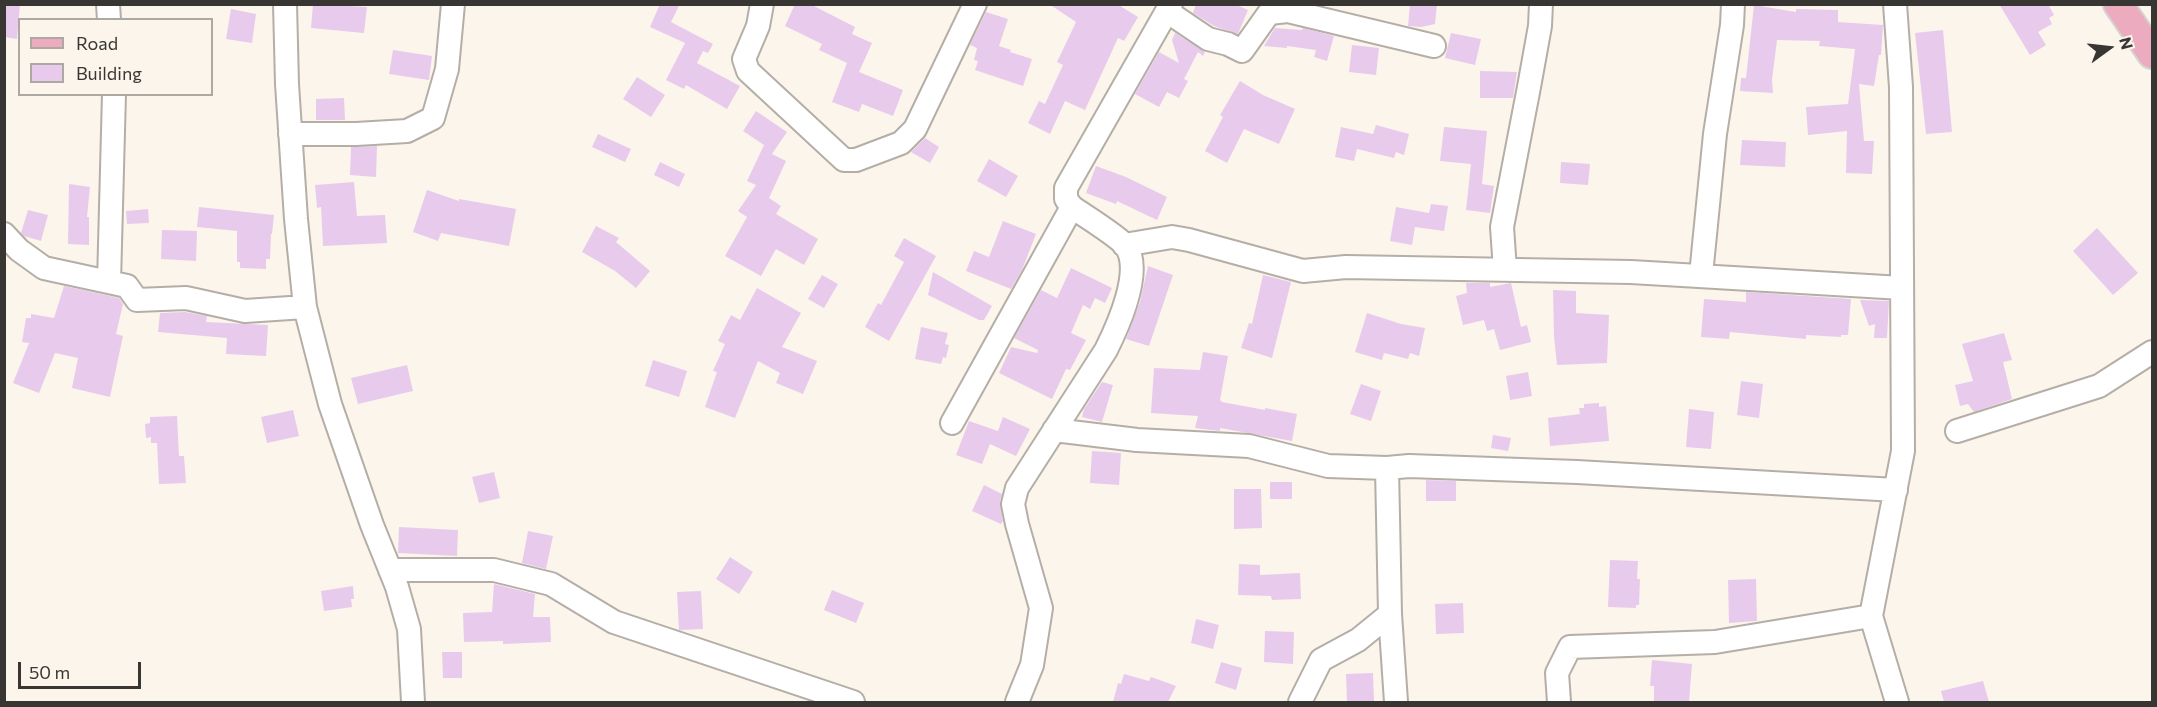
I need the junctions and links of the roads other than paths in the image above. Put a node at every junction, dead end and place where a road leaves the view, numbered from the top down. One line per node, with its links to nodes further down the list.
1 (285, 4): 13 (street)
2 (453, 4): 13 (street)
3 (762, 4): 4 (street)
4 (975, 4)
5 (1541, 4): 17 (street)
6 (1732, 4): 18 (street)
7 (1895, 4): 20 (street)
8 (2118, 4): 11 (main road)
9 (1170, 8): 10 (street); 14 (street)
10 (1434, 46)
11 (2152, 54)
12 (114, 96): 19 (street)
13 (290, 134): 21 (street)
14 (1072, 207): 16 (street); 23 (street)
15 (4, 234): 19 (street)
16 (1124, 245): 17 (street); 24 (street)
17 (1505, 270): 18 (street)
18 (1701, 275): 20 (street)
19 (109, 282): 21 (street)
20 (1902, 288): 27 (street)
21 (305, 307): 28 (street)
22 (2152, 352): 25 (street)
23 (952, 423)
24 (1054, 430): 26 (street); 33 (street)
25 (1958, 432)
26 (1387, 468): 27 (street); 29 (street)
27 (1896, 490): 30 (street)
28 (390, 570): 31 (street); 32 (street)
29 (1390, 614): 34 (street); 35 (street)
30 (1871, 616): 36 (street); 37 (street)
31 (413, 702)
32 (853, 702)
33 (1017, 702)
34 (1300, 702)
35 (1396, 702)
36 (1559, 702)
37 (1896, 702)

